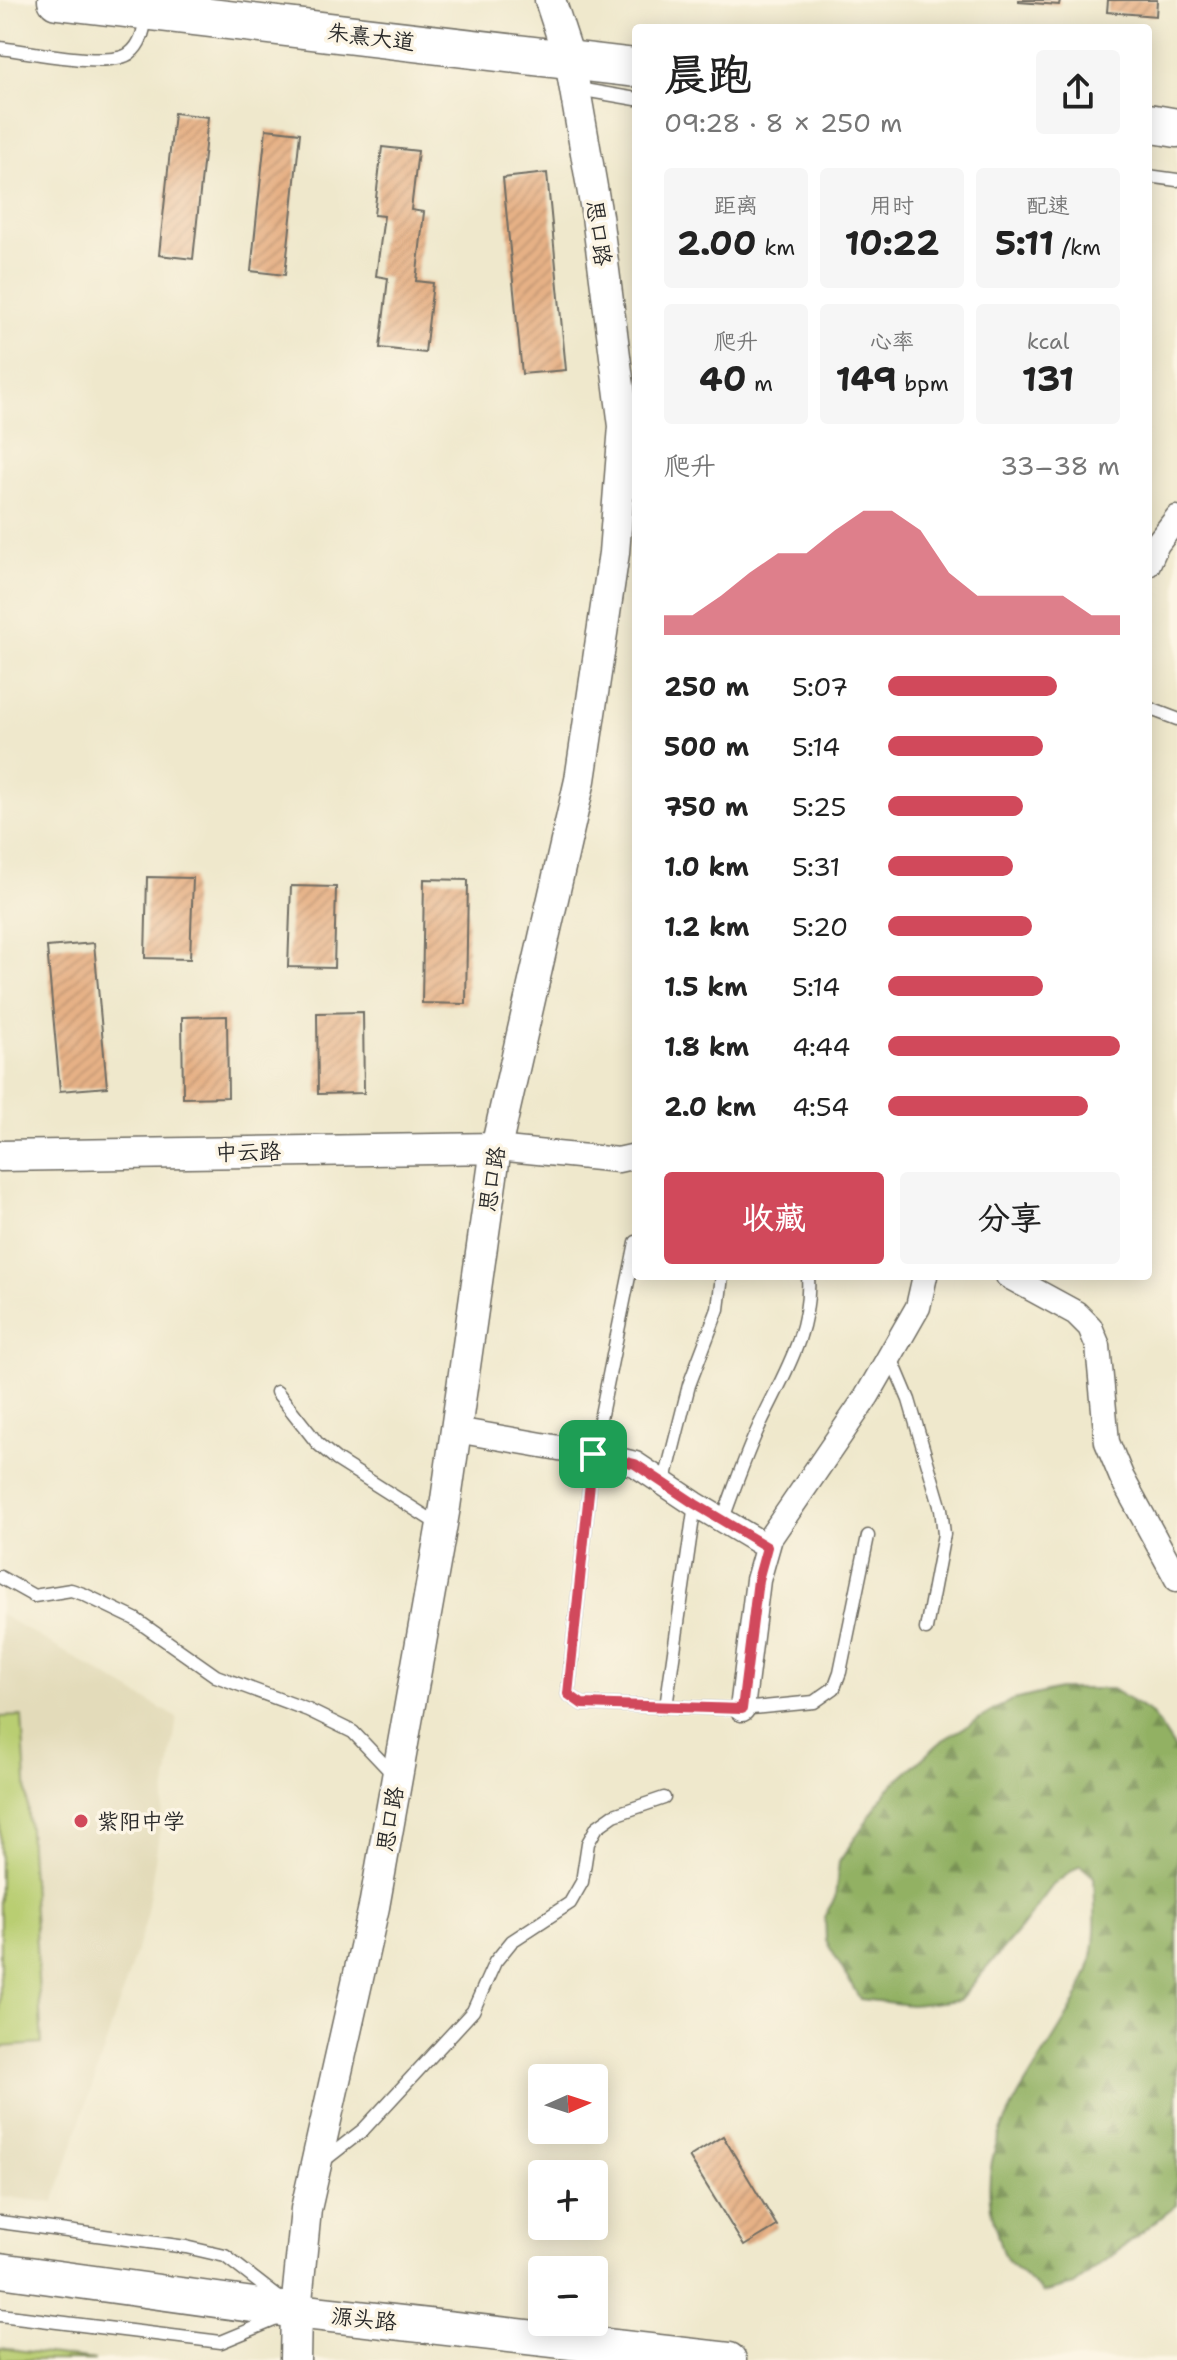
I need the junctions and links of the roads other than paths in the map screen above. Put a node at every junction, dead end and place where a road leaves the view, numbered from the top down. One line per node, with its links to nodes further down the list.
1 (57, 0): 3 (main road, 朱熹大道)
2 (550, 0): 6 (street, 思口路)
3 (147, 11): 4 (lane); 6 (main road, 朱熹大道)
4 (0, 48)
5 (632, 68): 6 (main road, 朱熹大道)
6 (572, 75): 7 (lane); 16 (street, 思口路)
7 (632, 98)
8 (1152, 124): 9 (main road)
9 (1177, 128)
10 (1152, 177): 11 (lane)
11 (1177, 180)
12 (1177, 518): 13 (street)
13 (1152, 555)
14 (1152, 710): 15 (lane)
15 (1177, 719)
16 (496, 1148): 17 (street, 中云路); 18 (street); 26 (street, 思口路)
17 (0, 1156)
18 (632, 1157)
19 (632, 1262): 27 (lane)
20 (722, 1280): 28 (lane)
21 (808, 1280): 30 (lane)
22 (924, 1280): 24 (street)
23 (1015, 1280): 35 (street)
24 (890, 1355): 33 (street); 36 (lane)
25 (277, 1392): 31 (lane)
26 (456, 1430): 27 (street); 31 (street, 思口路)
27 (593, 1454): 28 (street); 37 (lane)
28 (664, 1484): 29 (street)
29 (695, 1504): 30 (street); 37 (lane)
30 (722, 1521): 33 (street)
31 (441, 1526): 39 (street, 思口路)
32 (868, 1536): 38 (lane)
33 (767, 1547): 38 (street)
34 (0, 1577): 39 (lane)
35 (1177, 1579)
36 (926, 1629)
37 (666, 1707): 38 (lane)
38 (742, 1709)
39 (397, 1778): 41 (street, 思口路)
40 (664, 1798): 41 (lane)
41 (316, 2166): 44 (street, 思口路)
42 (0, 2222): 44 (lane)
43 (0, 2270): 44 (main road, 源头路)
44 (296, 2311): 45 (lane); 46 (street, 思口路); 47 (main road, 源头路)
45 (0, 2315)
46 (295, 2360)
47 (729, 2360)

